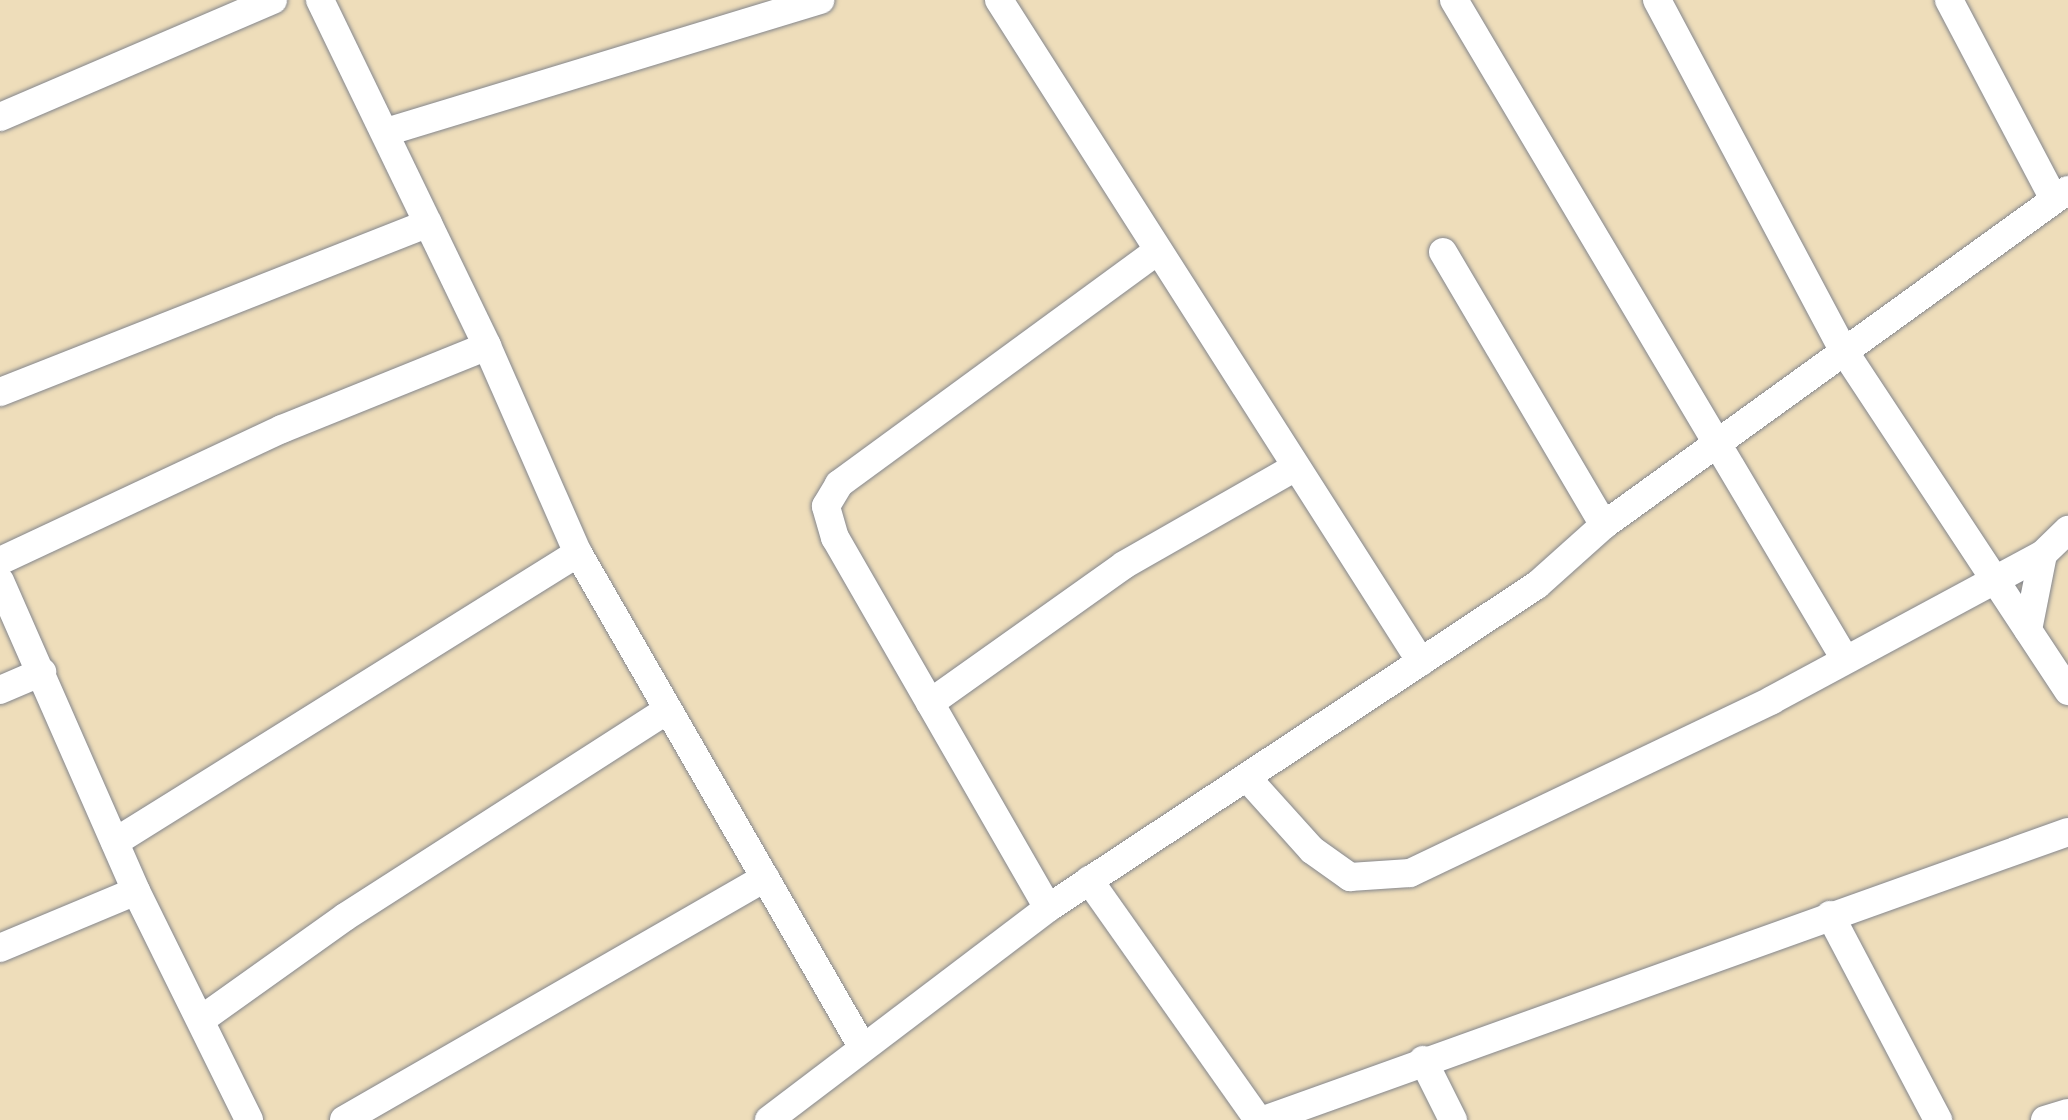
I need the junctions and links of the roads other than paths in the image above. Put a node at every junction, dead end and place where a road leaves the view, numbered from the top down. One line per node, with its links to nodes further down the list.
1 (273, 0): 8 (street)
2 (320, 0): 9 (street)
3 (820, 0): 9 (street)
4 (999, 0): 12 (street)
5 (1454, 0): 17 (street)
6 (1656, 0): 15 (street)
7 (1949, 0): 10 (street)
8 (0, 117)
9 (386, 132): 11 (street)
10 (2061, 195): 15 (street)
11 (428, 223): 14 (street); 16 (street)
12 (1157, 250): 18 (street); 32 (street)
13 (1443, 252): 19 (street)
14 (488, 346): 21 (street); 23 (street)
15 (1842, 348): 17 (street); 25 (street)
16 (0, 392)
17 (1716, 442): 19 (street); 27 (street)
18 (1294, 468): 28 (street); 32 (street)
19 (1604, 525): 28 (street)
20 (2068, 530): 22 (street)
21 (578, 553): 33 (street); 36 (street)
22 (2043, 554): 25 (street); 26 (street)
23 (0, 561)
24 (0, 581): 29 (street)
25 (1996, 584): 26 (street); 27 (street)
26 (2028, 630): 31 (street)
27 (1845, 659): 34 (street)
28 (1421, 662): 34 (street)
29 (42, 672): 30 (street); 36 (street)
30 (0, 690)
31 (2068, 692)
32 (930, 704): 40 (street)
33 (668, 710): 37 (street); 43 (street)
34 (1250, 780): 38 (street)
35 (2068, 832): 41 (street)
36 (115, 842): 39 (street)
37 (765, 878): 44 (street); 48 (street)
38 (1089, 880): 40 (street); 50 (street)
39 (136, 891): 42 (street); 43 (street)
40 (1048, 908): 44 (street)
41 (1830, 915): 45 (street); 52 (street)
42 (0, 948)
43 (202, 1020): 47 (street)
44 (863, 1048): 49 (street)
45 (1423, 1060): 50 (street); 51 (street)
46 (2068, 1113): 53 (street)
47 (249, 1120)
48 (344, 1120)
49 (769, 1120)
50 (1261, 1120)
51 (1453, 1120)
52 (1938, 1120)
53 (2046, 1120)

